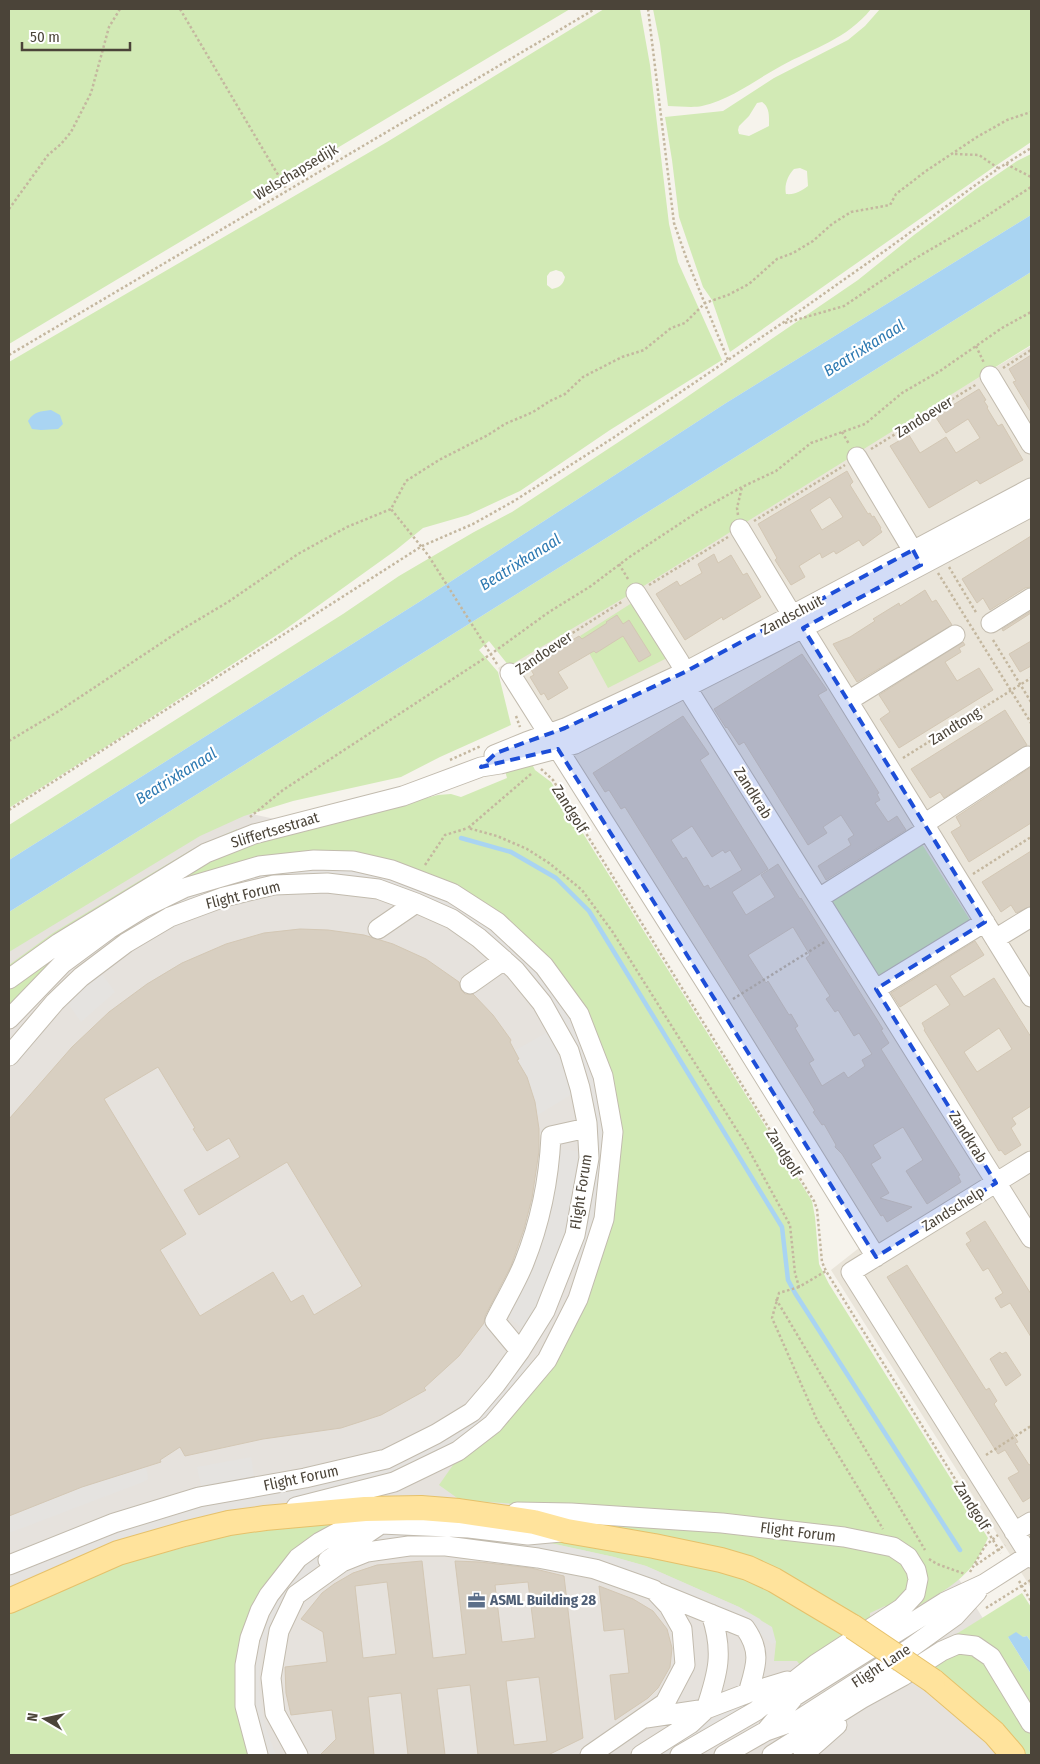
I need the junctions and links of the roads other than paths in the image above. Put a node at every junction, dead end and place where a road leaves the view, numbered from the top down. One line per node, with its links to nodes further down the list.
1 (990, 376): 2 (street)
2 (1031, 444)
3 (857, 457): 7 (street)
4 (1031, 488): 7 (street, Zandschuit)
5 (1031, 508): 7 (street, Zandschuit)
6 (740, 529): 10 (street)
7 (922, 558): 10 (street, Zandschuit)
8 (636, 593): 14 (street)
9 (1031, 598): 11 (street)
10 (797, 621): 14 (street, Zandschuit); 15 (street)
11 (991, 623)
12 (955, 635): 15 (street)
13 (510, 672): 16 (street, Zandoever)
14 (686, 680): 16 (street, Zandschuit); 20 (street, Zandkrab)
15 (848, 701): 19 (street)
16 (554, 742): 18 (street, Sliffertsestraat); 18 (street, Sliffertsestraat); 40 (street, Zandgolf)
17 (1028, 756): 19 (street)
18 (481, 767): 28 (street, Sliffertsestraat)
19 (926, 827): 20 (street); 23 (street)
20 (819, 898): 30 (street, Zandkrab)
21 (416, 903): 24 (street); 26 (street, Flight Forum); 33 (street, Flight Forum)
22 (1031, 917): 25 (street)
23 (985, 922): 25 (street); 30 (street)
24 (378, 929)
25 (995, 939): 31 (street)
26 (504, 960): 29 (street); 36 (street, Flight Forum)
27 (62, 963): 32 (street, Flight Forum); 33 (street); 41 (street, Flight Forum)
28 (9, 979)
29 (470, 984)
30 (876, 989): 38 (street, Zandkrab)
31 (1031, 997)
32 (24, 1002): 33 (street); 34 (street, Flight Forum)
33 (55, 1002): 35 (street, Flight Forum)
34 (9, 1019)
35 (9, 1056)
36 (587, 1128): 42 (street, Flight Forum); 43 (street)
37 (1031, 1161): 38 (street, Zandschelp)
38 (996, 1182): 39 (street, Zandkrab); 40 (street, Zandschelp)
39 (1031, 1238)
40 (876, 1258): 50 (street, Zandgolf)
41 (579, 1296): 42 (street); 44 (street, Flight Forum)
42 (545, 1312): 43 (street, Flight Forum); 44 (street)
43 (520, 1351): 52 (street, Flight Forum)
44 (550, 1355): 46 (street, Flight Forum)
45 (459, 1511): 46 (main road, Flight Forum); 49 (main road, Flight Forum); 57 (street, Flight Forum)
46 (236, 1522): 55 (main road, Flight Forum)
47 (1031, 1522): 50 (street)
48 (381, 1524): 49 (street, Flight Forum); 54 (street); 64 (street, Flight Forum)
49 (567, 1531): 73 (main road, Flight Forum, bridge)
50 (1014, 1532): 51 (street, Zandgolf)
51 (1031, 1556): 70 (street, Flight Lane)
52 (9, 1566)
53 (654, 1590): 54 (street); 56 (street); 62 (street)
54 (296, 1595): 61 (street)
55 (9, 1601)
56 (711, 1614): 58 (street); 60 (street)
57 (798, 1678): 58 (street); 69 (street, Flight Forum)
58 (748, 1693): 60 (street)
59 (861, 1699): 63 (street); 71 (street); 72 (street)
60 (706, 1709): 62 (street); 68 (street)
61 (275, 1713): 65 (street); 66 (street)
62 (642, 1719): 67 (street)
63 (1031, 1723)
64 (258, 1755)
65 (284, 1755)
66 (298, 1755)
67 (590, 1755)
68 (641, 1755)
69 (680, 1755)
70 (724, 1755)
71 (772, 1755)
72 (804, 1755)
73 (1013, 1755)

